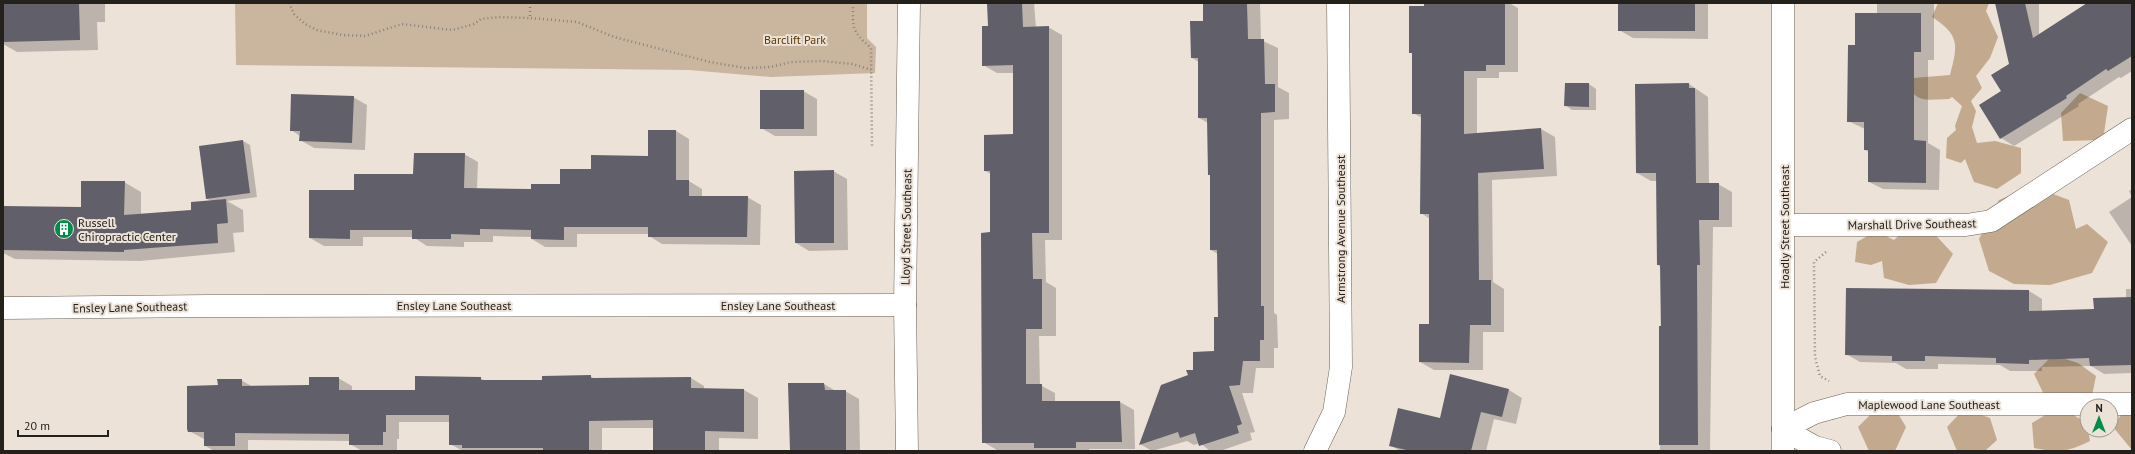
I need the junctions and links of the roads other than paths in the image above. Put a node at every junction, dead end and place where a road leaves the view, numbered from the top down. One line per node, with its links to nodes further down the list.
1 (909, 3): 6 (street, Lloyd Street Southeast)
2 (1338, 3): 11 (street, Armstrong Avenue Southeast)
3 (1783, 3): 5 (street, Hoadly Street Southeast)
4 (2132, 129): 5 (street, Marshall Drive Southeast)
5 (1784, 225): 9 (street, Hoadly Street Southeast)
6 (905, 305): 7 (street, Ensley Lane Southeast); 10 (street, Lloyd Street Southeast)
7 (3, 308)
8 (2132, 404): 9 (street, Maplewood Lane Southeast)
9 (1783, 429): 12 (street, Hoadly Street Southeast); 13 (street)
10 (907, 451)
11 (1315, 451)
12 (1783, 451)
13 (1830, 451)

